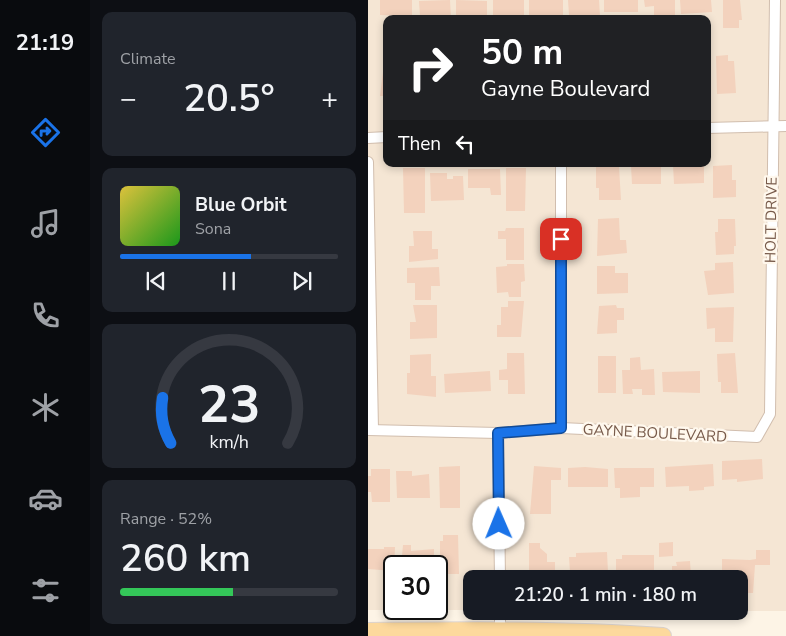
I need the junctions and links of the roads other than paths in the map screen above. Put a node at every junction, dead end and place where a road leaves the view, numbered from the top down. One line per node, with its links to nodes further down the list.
1 (775, 0): 2 (street, HOLT DRIVE)
2 (772, 126): 3 (street); 4 (street); 12 (street, HOLT DRIVE)
3 (786, 126)
4 (711, 128)
5 (383, 137): 6 (street)
6 (368, 138)
7 (368, 162): 10 (street, GAYNE BOULEVARD)
8 (561, 167): 9 (street)
9 (561, 428): 11 (street, GAYNE BOULEVARD); 12 (street, GAYNE BOULEVARD)
10 (370, 430): 11 (street, GAYNE BOULEVARD)
11 (498, 433): 13 (street)
12 (757, 438)
13 (500, 570)
14 (500, 620): 15 (street)
15 (500, 630): 16 (main road); 17 (main road)
16 (368, 631)
17 (663, 636)

